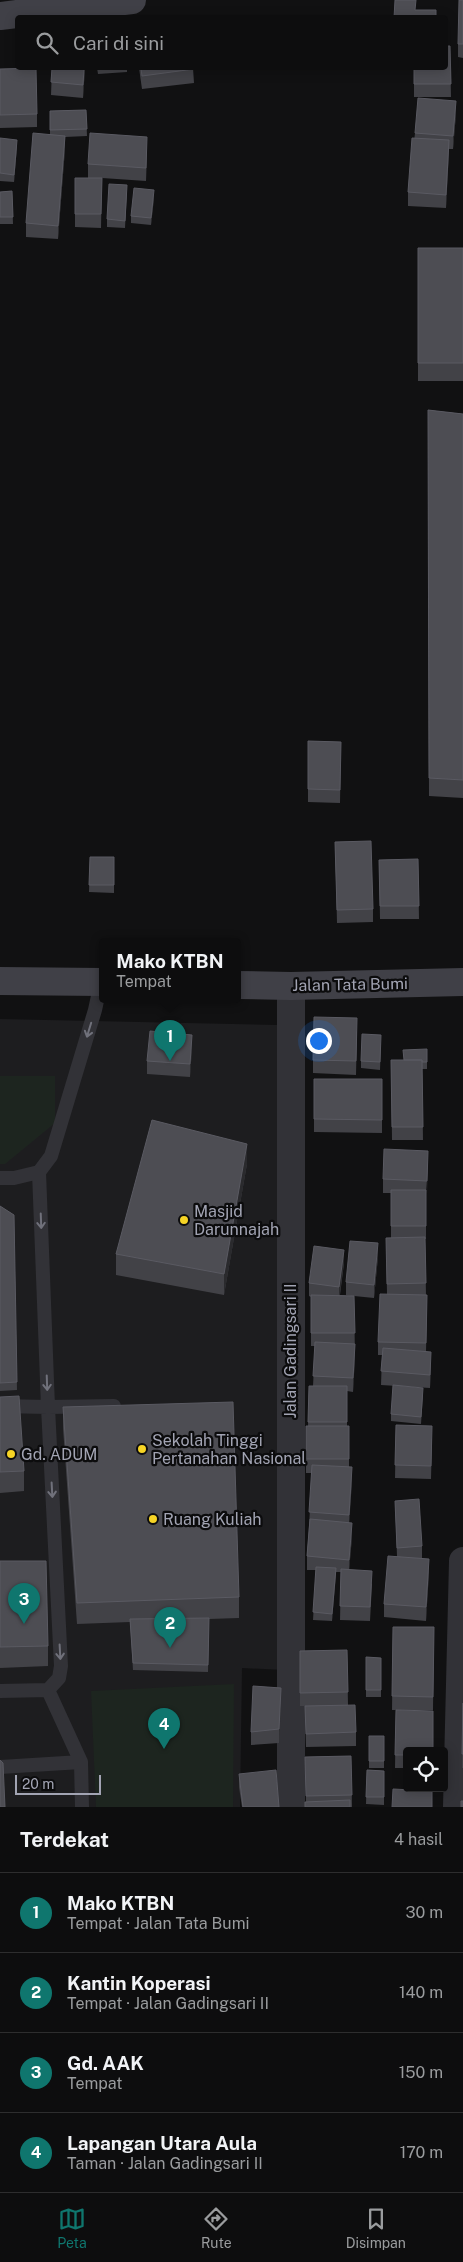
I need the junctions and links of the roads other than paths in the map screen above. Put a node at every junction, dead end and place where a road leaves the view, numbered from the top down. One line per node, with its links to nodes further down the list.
1 (119, 1): 2 (street)
2 (0, 16)
3 (0, 981): 4 (street)
4 (99, 982)
5 (463, 982): 7 (street, Jalan Tata Bumi)
6 (241, 985): 7 (street, Jalan Tata Bumi)
7 (291, 986): 20 (street, Jalan Gadingsari II)
8 (99, 994): 9 (lane, one-way to 9)
9 (39, 1172): 10 (lane); 12 (lane, one-way to 12)
10 (0, 1178)
11 (0, 1406): 12 (lane)
12 (48, 1406): 13 (lane); 15 (lane, one-way to 15)
13 (132, 1406)
14 (463, 1561): 21 (street)
15 (48, 1690): 16 (lane); 17 (lane)
16 (0, 1691)
17 (81, 1762): 18 (lane); 19 (lane)
18 (0, 1767)
19 (82, 1807)
20 (291, 1807)
21 (457, 1807)

